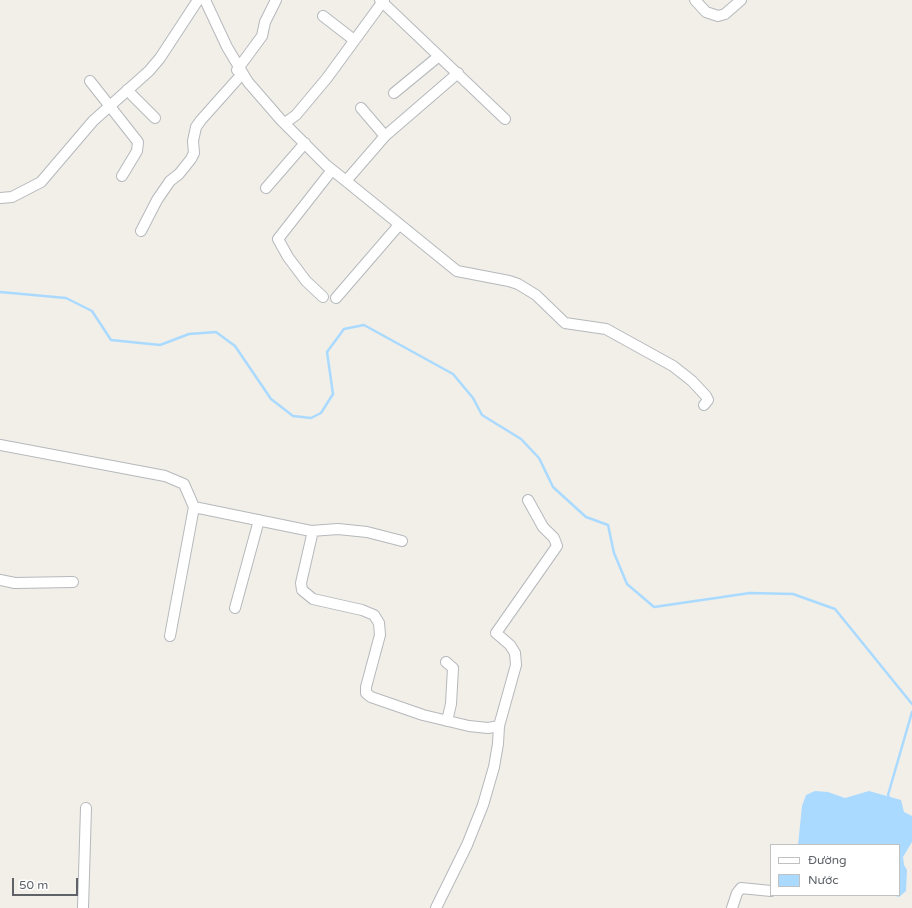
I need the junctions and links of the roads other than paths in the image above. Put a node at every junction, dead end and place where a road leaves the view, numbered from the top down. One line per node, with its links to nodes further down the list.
1 (198, 0): 13 (street)
2 (205, 0): 10 (street)
3 (276, 0): 10 (street)
4 (695, 0): 5 (street)
5 (741, 0)
6 (382, 1): 8 (street); 9 (street)
7 (323, 16): 8 (street)
8 (354, 40): 19 (street)
9 (439, 56): 11 (street); 14 (street)
10 (239, 71): 19 (street); 28 (street)
11 (458, 73): 18 (street); 20 (street)
12 (90, 81): 15 (street)
13 (127, 90): 15 (street); 17 (street)
14 (394, 93)
15 (109, 106): 23 (street); 26 (street)
16 (361, 108): 20 (street)
17 (155, 118)
18 (504, 119)
19 (285, 123): 21 (street)
20 (385, 136): 24 (street)
21 (305, 143): 22 (street); 25 (street)
22 (332, 170): 24 (street); 29 (street)
23 (122, 176)
24 (346, 181): 27 (street)
25 (266, 188)
26 (0, 198)
27 (399, 224): 30 (street); 31 (street)
28 (141, 231)
29 (323, 297)
30 (336, 298)
31 (704, 405)
32 (0, 445): 34 (street)
33 (528, 500): 44 (street)
34 (194, 507): 35 (street); 41 (street)
35 (259, 520): 36 (street); 40 (street)
36 (311, 531): 37 (street); 43 (street)
37 (402, 541)
38 (0, 580): 39 (street)
39 (73, 582)
40 (235, 608)
41 (170, 636)
42 (446, 662): 43 (street)
43 (447, 721): 44 (street)
44 (499, 726): 48 (street)
45 (86, 808): 47 (street)
46 (770, 891): 49 (street)
47 (82, 908)
48 (436, 908)
49 (732, 908)

